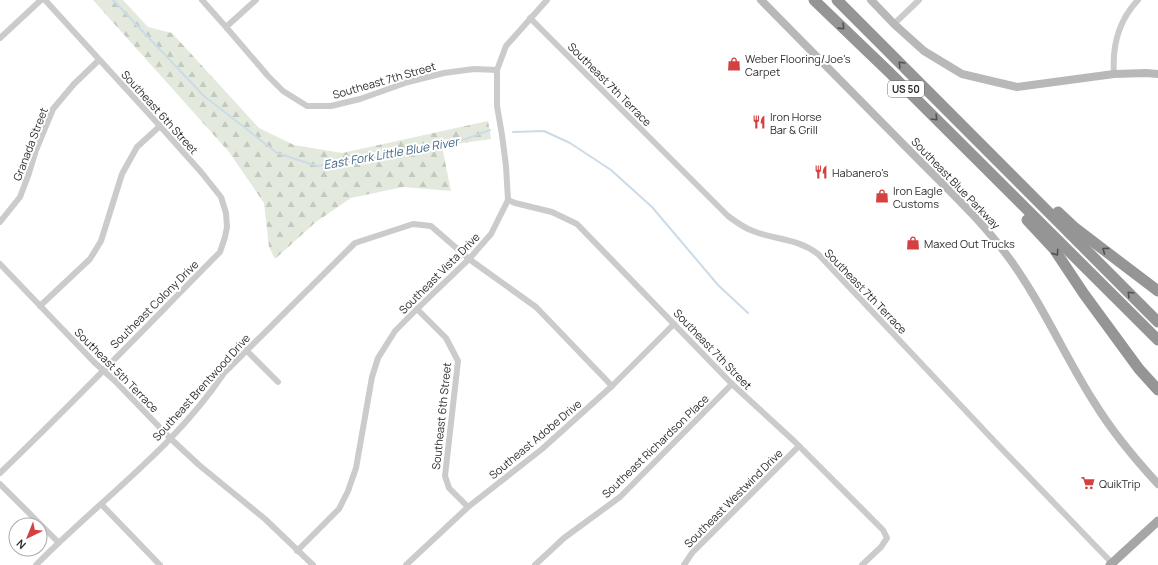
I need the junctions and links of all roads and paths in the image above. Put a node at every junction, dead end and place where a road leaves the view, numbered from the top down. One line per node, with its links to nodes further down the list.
1 (41, 0): 15 (street)
2 (45, 0): 16 (street, Southeast 6th Street)
3 (202, 0): 14 (street, Southeast 7th Street)
4 (256, 0): 14 (street)
5 (547, 0): 12 (street)
6 (761, 0): 44 (street, Southeast Blue Parkway)
7 (814, 0): 22 (highway, US 50, one-way to 22)
8 (838, 0): 21 (highway, US 50, one-way to 8)
9 (871, 0): 13 (street)
10 (919, 0): 13 (street)
11 (1138, 0): 18 (street)
12 (530, 18): 17 (street); 50 (street, Southeast 7th Terrace)
13 (894, 24): 18 (street)
14 (226, 27): 17 (street, Southeast 7th Street)
15 (0, 38)
16 (100, 60): 20 (street, Southeast 6th Street); 24 (street, Granada Street)
17 (497, 70): 23 (street)
18 (1114, 74): 19 (street)
19 (1158, 74)
20 (160, 126): 25 (street, Southeast 6th Street); 29 (street)
21 (988, 152): 28 (highway, one-way to 21); 31 (highway, US 50, one-way to 21)
22 (997, 180): 33 (highway, US 50); 39 (highway, one-way to 39)
23 (508, 200): 26 (street, Southeast Vista Drive); 32 (street, Southeast 7th Street)
24 (0, 222)
25 (220, 252): 35 (street, Southeast Colony Drive)
26 (469, 259): 30 (street, Southeast Vista Drive); 34 (street, Southeast Brentwood Drive); 38 (street, Southeast Brentwood Drive)
27 (0, 264): 29 (street, Southeast 5th Terrace)
28 (1158, 291)
29 (40, 306): 35 (street, Southeast 5th Terrace)
30 (417, 309): 46 (street, Southeast 6th Street); 49 (street, Southeast Vista Drive)
31 (1158, 322)
32 (674, 324): 37 (street, Southeast 7th Street); 38 (street, Southeast Adobe Drive)
33 (1158, 340)
34 (246, 350): 36 (street); 40 (street, Southeast Brentwood Drive)
35 (103, 370): 40 (street, Southeast 5th Terrace); 42 (street, Southeast Colony Drive)
36 (278, 382)
37 (732, 384): 41 (street, Southeast 7th Street); 55 (street, Southeast Richardson Place)
38 (612, 386): 46 (street, Southeast Adobe Drive)
39 (1158, 390)
40 (170, 438): 45 (street, Southeast Brentwood Drive); 49 (street, Southeast 5th Terrace)
41 (799, 446): 56 (street, Southeast Westwind Drive); 57 (street, Southeast 7th Street)
42 (0, 473)
43 (0, 484): 48 (street)
44 (1158, 484)
45 (102, 505): 48 (street, Southeast Brentwood Drive); 52 (street)
46 (468, 507): 54 (street, Southeast Adobe Drive)
47 (1158, 521): 50 (main road)
48 (58, 542): 51 (street, Southeast Brentwood Drive)
49 (297, 551): 53 (street, Southeast 5th Terrace)
50 (1111, 564)
51 (36, 565)
52 (160, 565)
53 (312, 565)
54 (406, 565)
55 (535, 565)
56 (684, 565)
57 (862, 565)

